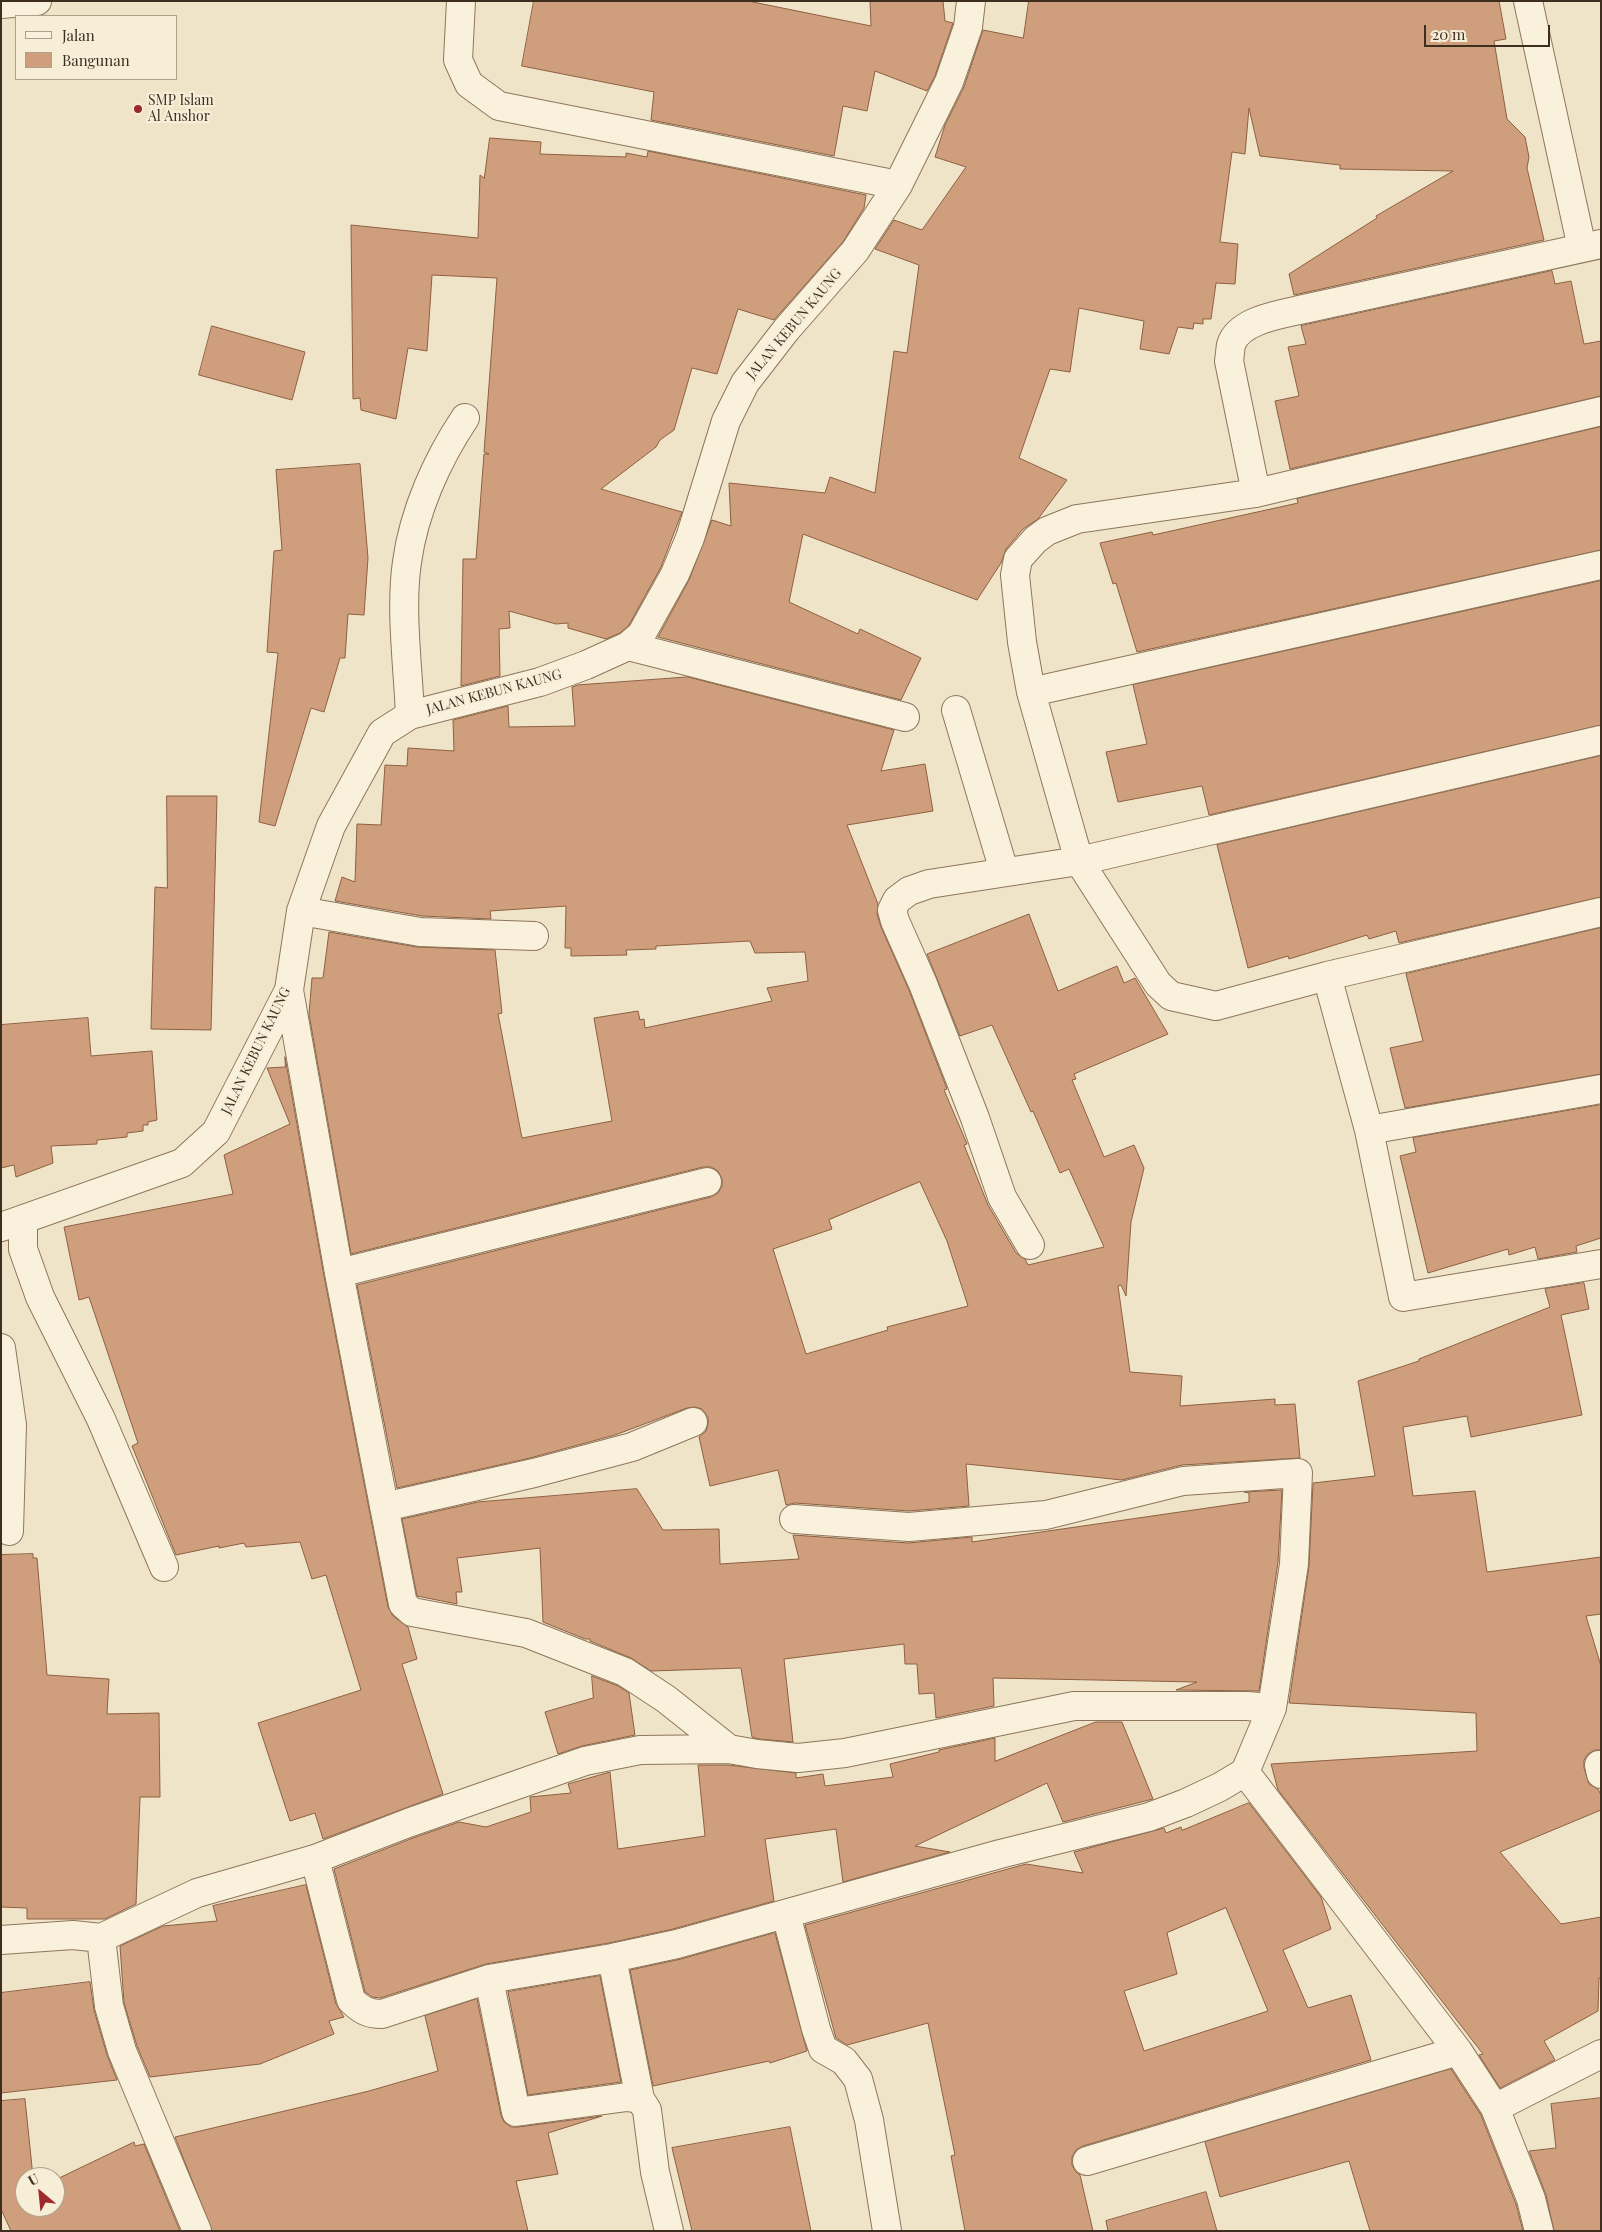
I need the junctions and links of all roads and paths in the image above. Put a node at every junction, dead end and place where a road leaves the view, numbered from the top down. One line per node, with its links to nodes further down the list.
1 (37, 1): 5 (street)
2 (461, 1): 6 (street)
3 (971, 1): 6 (street, JALAN KEBUN KAUNG)
4 (1528, 1): 7 (street)
5 (1, 4)
6 (898, 185): 12 (street, JALAN KEBUN KAUNG)
7 (1591, 246): 10 (street)
8 (1601, 411): 10 (street)
9 (465, 418): 15 (street)
10 (1256, 493): 13 (street)
11 (1601, 564): 13 (street)
12 (628, 646): 15 (street, JALAN KEBUN KAUNG); 16 (street)
13 (1031, 692): 18 (street)
14 (956, 710): 19 (street)
15 (410, 715): 20 (street, JALAN KEBUN KAUNG)
16 (905, 718)
17 (1601, 740): 18 (street)
18 (1080, 861): 19 (street); 23 (street)
19 (1004, 871): 29 (street)
20 (301, 911): 22 (street); 24 (street, JALAN KEBUN KAUNG)
21 (1601, 912): 23 (street)
22 (534, 936)
23 (1326, 976): 26 (street)
24 (289, 990): 28 (street, JALAN KEBUN KAUNG); 31 (street)
25 (1601, 1089): 26 (street)
26 (1369, 1130): 30 (street)
27 (707, 1182): 31 (street)
28 (12, 1223): 37 (street)
29 (1030, 1245)
30 (1601, 1264)
31 (340, 1273): 34 (street)
32 (1, 1348): 36 (street)
33 (693, 1422): 34 (street)
34 (384, 1507): 39 (street)
35 (794, 1519): 38 (street)
36 (9, 1531)
37 (164, 1568)
38 (1272, 1708): 39 (street); 40 (street)
39 (729, 1748): 41 (street)
40 (1245, 1772): 42 (street); 47 (street)
41 (315, 1859): 43 (street); 46 (street)
42 (786, 1914): 45 (street); 54 (street)
43 (101, 1938): 44 (street); 52 (street)
44 (1, 1940)
45 (612, 1958): 46 (street); 49 (street)
46 (489, 1978): 49 (street)
47 (1458, 2051): 50 (street); 51 (street)
48 (1601, 2054): 50 (street)
49 (640, 2098): 53 (street)
50 (1495, 2108): 55 (street)
51 (1087, 2161)
52 (197, 2231)
53 (669, 2231)
54 (887, 2231)
55 (1539, 2231)

